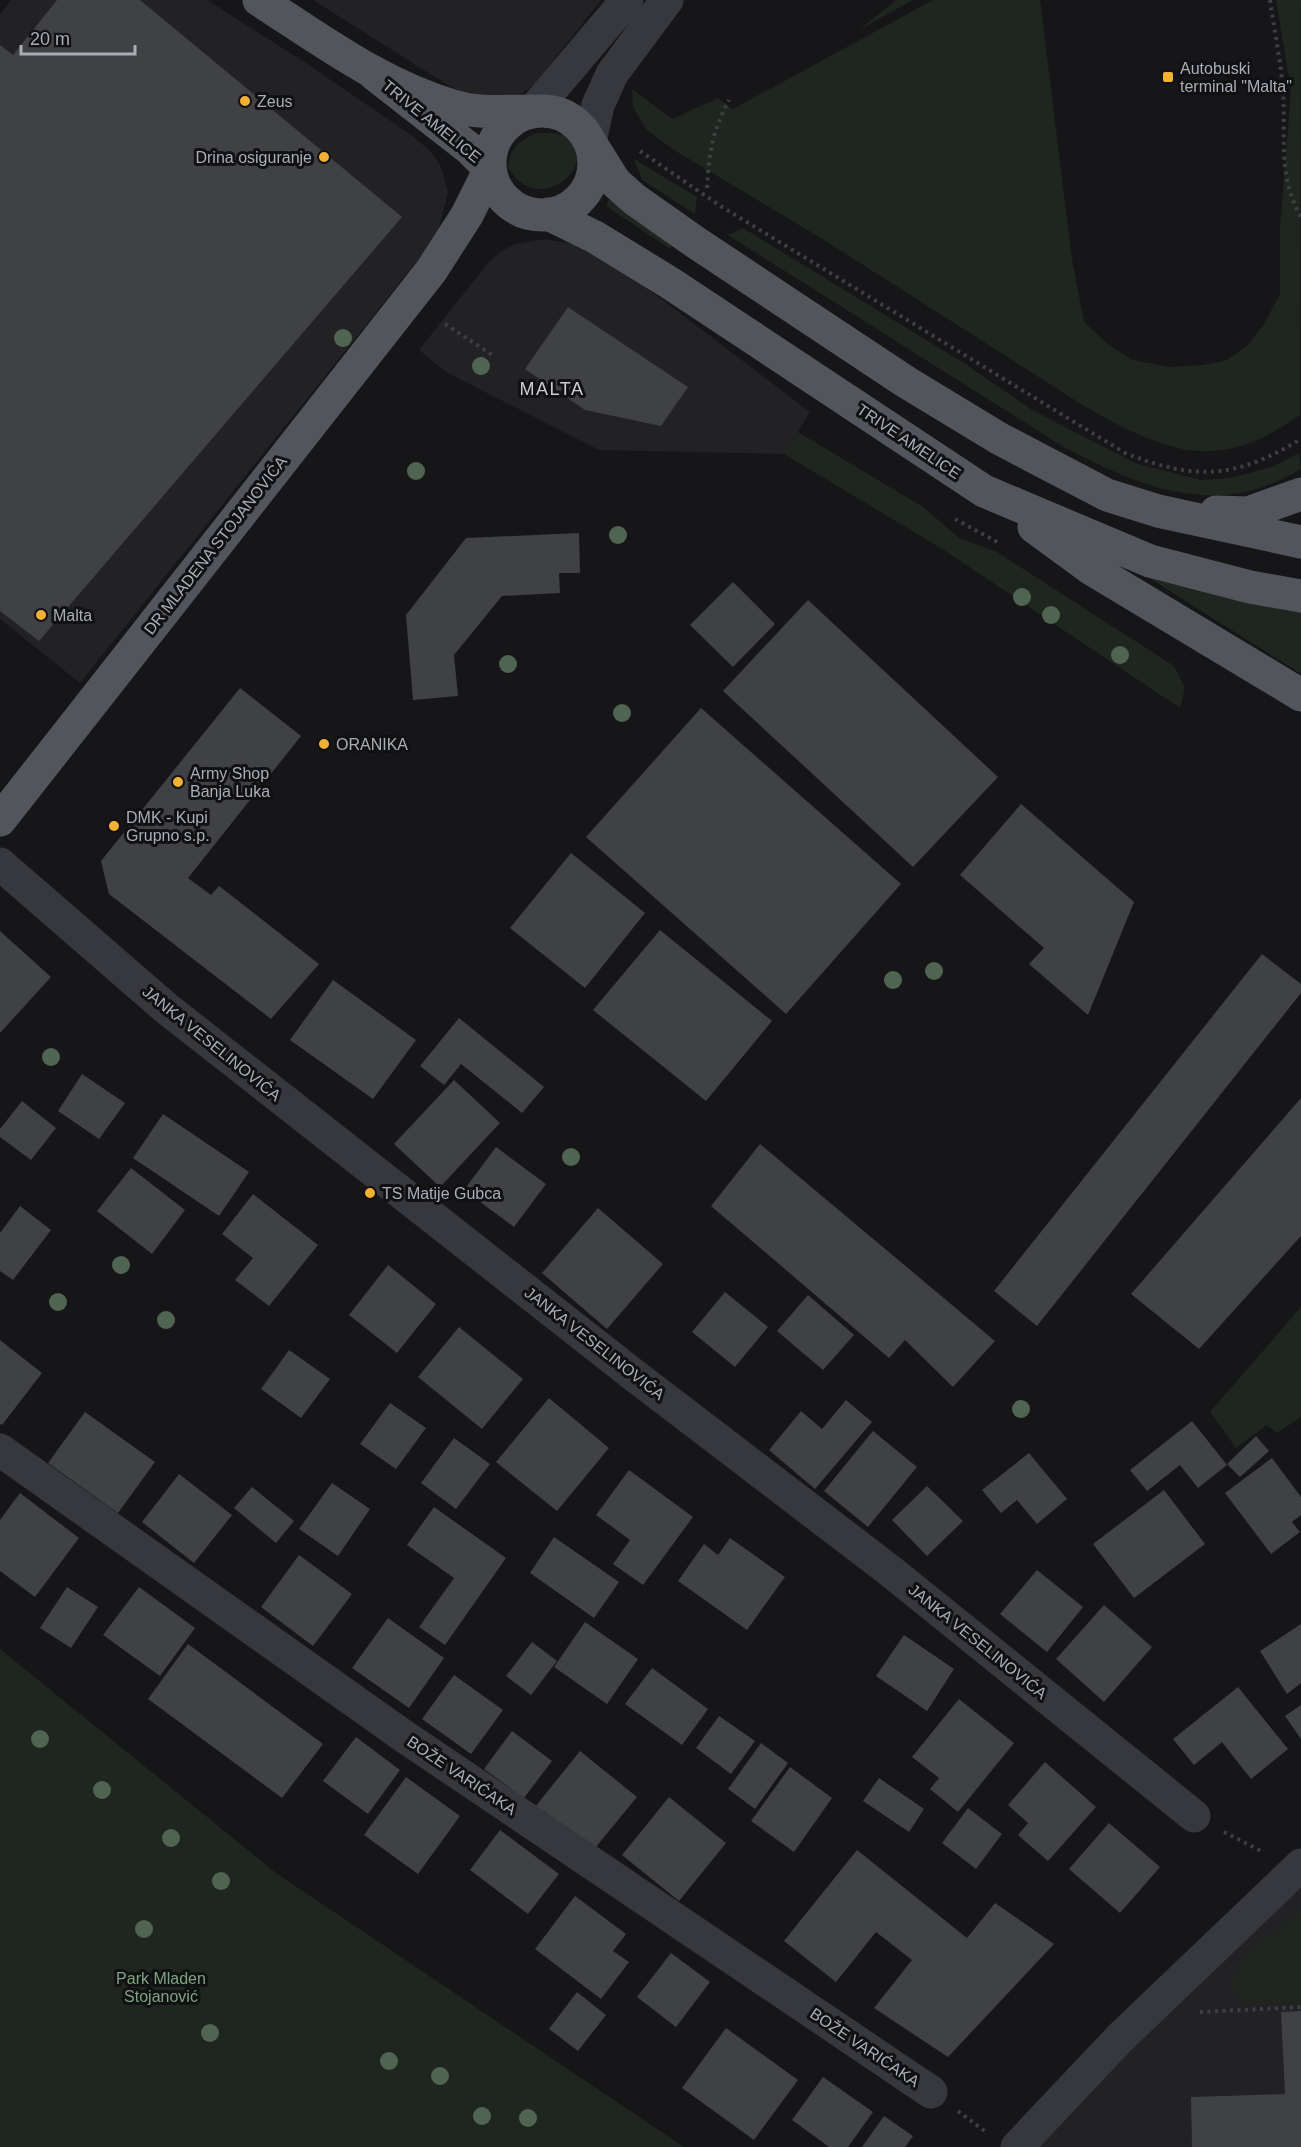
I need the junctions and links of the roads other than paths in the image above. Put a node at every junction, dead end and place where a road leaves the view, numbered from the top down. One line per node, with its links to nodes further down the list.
1 (259, 0): 4 (main road, TRIVE AMELICE)
2 (627, 0): 5 (street)
3 (667, 0): 6 (street)
4 (374, 74): 5 (main road, TRIVE AMELICE); 7 (main road, TRIVE AMELICE)
5 (533, 111): 6 (main road); 7 (main road)
6 (590, 142): 8 (main road); 12 (main road)
7 (490, 169): 8 (main road); 9 (main road, DR MLADENA STOJANOVIĆA)
8 (533, 212): 9 (main road, DR MLADENA STOJANOVIĆA); 10 (main road, TRIVE AMELICE)
9 (431, 271): 16 (main road, DR MLADENA STOJANOVIĆA)
10 (984, 491): 14 (main road, TRIVE AMELICE); 15 (main road)
11 (1301, 494): 12 (main road)
12 (1158, 511): 13 (main road)
13 (1301, 542)
14 (1301, 596)
15 (1301, 695)
16 (0, 820)
17 (0, 864): 19 (street, JANKA VESELINOVIĆA)
18 (0, 1450): 21 (street, BOŽE VARIĆAKA)
19 (1194, 1816)
20 (1301, 1865): 22 (street)
21 (931, 2092)
22 (1006, 2142)

